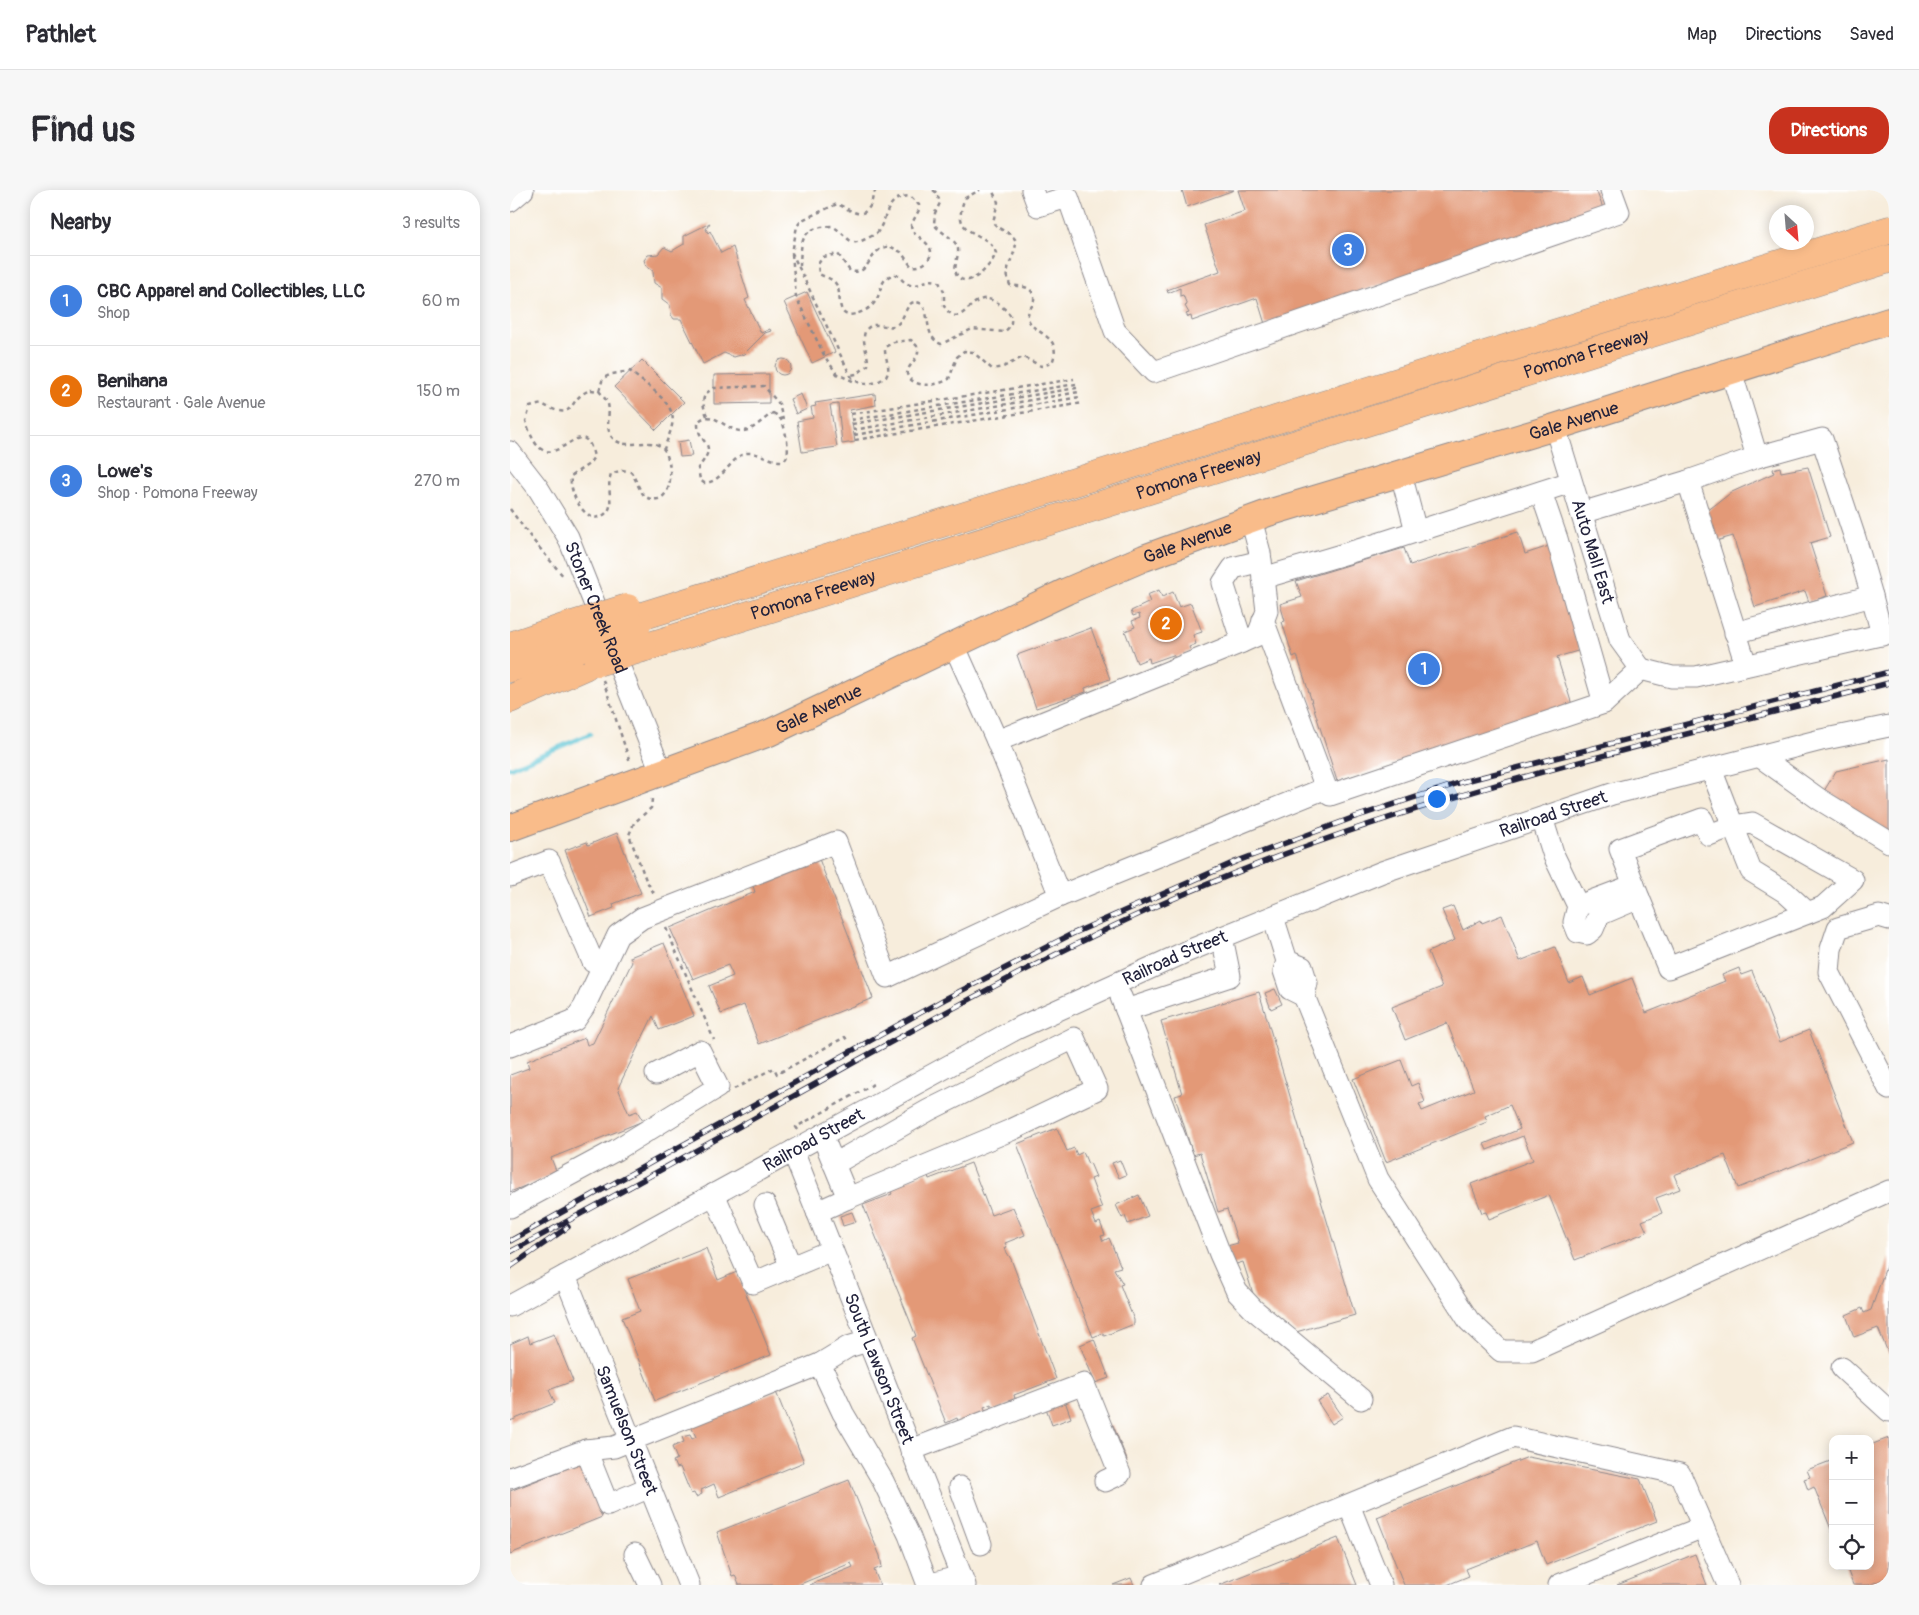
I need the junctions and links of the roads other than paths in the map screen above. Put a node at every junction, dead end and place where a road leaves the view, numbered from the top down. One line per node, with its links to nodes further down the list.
1 (523, 190): 5 (street)
2 (1032, 190): 4 (street)
3 (1611, 190): 4 (street)
4 (1077, 193)
5 (510, 201)
6 (1889, 210): 8 (highway)
7 (1889, 230): 27 (highway)
8 (1814, 233)
9 (1889, 239): 27 (highway)
10 (1769, 248): 27 (highway, Pomona Freeway)
11 (1889, 259): 27 (highway, Pomona Freeway)
12 (1889, 321): 13 (main road, Gale Avenue)
13 (1731, 371): 14 (main road, Gale Avenue); 16 (street)
14 (1555, 428): 17 (main road, Gale Avenue); 18 (street, Auto Mall East)
15 (510, 452): 45 (street, Stoner Creek Road)
16 (1757, 457): 19 (street); 25 (street)
17 (1400, 474): 22 (main road, Gale Avenue); 23 (street)
18 (1571, 482): 20 (street); 21 (street, Auto Mall East)
19 (1688, 482): 21 (street); 28 (street)
20 (1541, 492): 23 (street); 40 (street)
21 (1581, 513): 37 (street, Auto Mall East)
22 (1251, 519): 24 (street); 32 (main road, Gale Avenue)
23 (1416, 531): 24 (street)
24 (1262, 569): 26 (street); 30 (street)
25 (1872, 596): 28 (street); 29 (street)
26 (1263, 620): 30 (street); 46 (street)
27 (634, 626): 31 (highway, Pomona Freeway, bridge); 31 (highway, Pomona Freeway, bridge)
28 (1735, 633): 35 (street)
29 (1886, 634): 35 (street)
30 (1242, 642): 42 (street)
31 (576, 644): 33 (highway, Pomona Freeway); 34 (highway); 36 (highway); 38 (highway, Pomona Freeway); 39 (highway)
32 (954, 645): 42 (street); 45 (main road, Gale Avenue)
33 (510, 646)
34 (510, 658)
35 (1746, 665): 37 (street)
36 (510, 668)
37 (1641, 669): 40 (street)
38 (510, 690)
39 (510, 699)
40 (1604, 704): 46 (street)
41 (1889, 726): 43 (street, Railroad Street)
42 (998, 741): 53 (street)
43 (1759, 756): 44 (street, Railroad Street); 50 (street)
44 (1711, 769): 47 (street, Railroad Street); 48 (street)
45 (662, 774): 49 (main road, Gale Avenue)
46 (1326, 788): 53 (street)
47 (1542, 818): 54 (street); 56 (street, Railroad Street)
48 (1733, 826): 52 (street); 55 (street); 55 (street)
49 (510, 828)
50 (1889, 842)
51 (510, 876): 59 (street)
52 (1636, 891): 54 (street); 54 (street); 55 (street)
53 (1060, 896): 59 (street)
54 (1578, 906)
55 (1808, 912)
56 (1273, 917): 58 (street, Railroad Street); 70 (street)
57 (1889, 919): 66 (street)
58 (1222, 937): 60 (street, Railroad Street); 61 (street)
59 (603, 966): 64 (street)
60 (1116, 984): 61 (street); 62 (street, Railroad Street)
61 (1126, 1010): 83 (street)
62 (1055, 1012): 63 (street); 67 (street, Railroad Street)
63 (1069, 1041): 69 (street); 72 (street)
64 (510, 1046)
65 (656, 1074): 74 (street)
66 (1889, 1089)
67 (822, 1135): 68 (street, Railroad Street); 69 (street)
68 (792, 1151): 71 (street, Railroad Street); 75 (street, South Lawson Street)
69 (834, 1164): 72 (street)
70 (1889, 1191)
71 (714, 1194): 77 (street); 78 (street, Railroad Street)
72 (848, 1198): 75 (street)
73 (765, 1204): 77 (street)
74 (510, 1207)
75 (817, 1212): 76 (street, South Lawson Street)
76 (832, 1250): 77 (street); 80 (street, South Lawson Street)
77 (791, 1267)
78 (565, 1276): 79 (street, Railroad Street); 85 (street, Samuelson Street)
79 (510, 1306)
80 (868, 1341): 81 (street); 87 (street, South Lawson Street)
81 (820, 1364): 85 (street); 96 (street)
82 (1842, 1368): 84 (street)
83 (1361, 1399)
84 (1889, 1411)
85 (631, 1439): 86 (street); 91 (street, Samuelson Street)
86 (586, 1450): 88 (street); 91 (street)
87 (911, 1450): 89 (street); 96 (street, South Lawson Street)
88 (510, 1478)
89 (1105, 1481)
90 (960, 1486): 94 (street)
91 (650, 1487): 98 (street, Samuelson Street)
92 (1349, 1505): 93 (street); 99 (street); 100 (street)
93 (1704, 1528): 101 (street); 102 (street)
94 (981, 1544)
95 (635, 1554): 97 (street)
96 (963, 1581)
97 (650, 1585)
98 (689, 1585)
99 (1154, 1585)
100 (1382, 1585)
101 (1559, 1585)
102 (1728, 1585)

